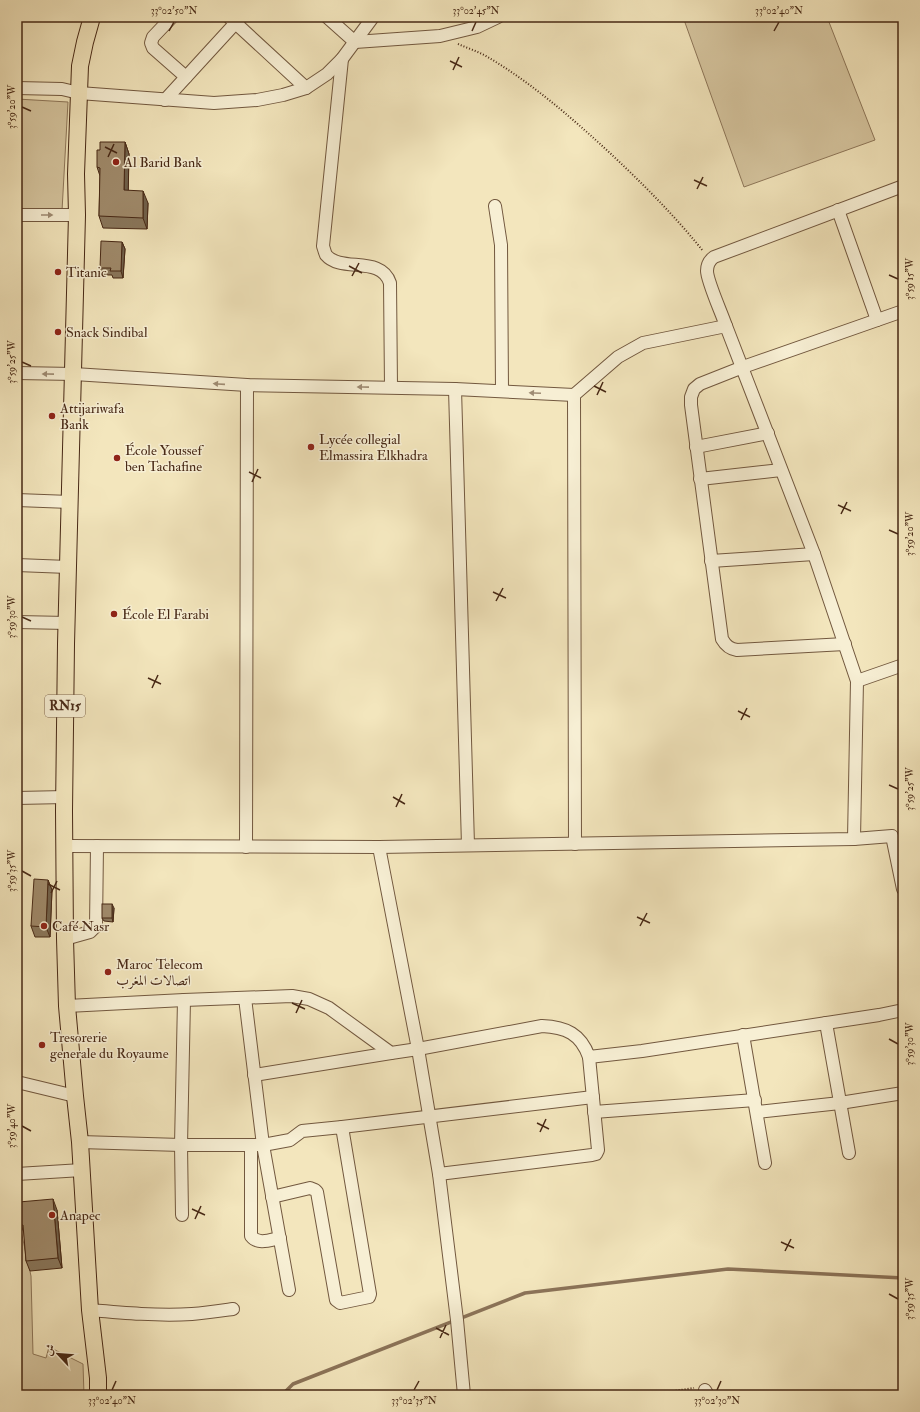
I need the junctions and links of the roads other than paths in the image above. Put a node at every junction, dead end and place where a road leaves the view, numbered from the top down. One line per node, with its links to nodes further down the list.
1 (92, 17): 12 (main road, RN15)
2 (172, 17): 9 (street)
3 (327, 17): 7 (street)
4 (373, 17): 7 (street)
5 (498, 17): 7 (street)
6 (235, 19): 9 (street); 11 (street)
7 (355, 42): 8 (street)
8 (342, 59): 11 (street); 26 (street)
9 (186, 77): 13 (street)
10 (17, 88): 12 (street)
11 (306, 88): 13 (street)
12 (80, 93): 13 (street); 18 (main road, RN15)
13 (165, 100)
14 (903, 186): 16 (street)
15 (495, 206): 28 (street)
16 (838, 210): 20 (street); 21 (street)
17 (17, 215): 18 (street, one-way to 18)
18 (77, 215): 24 (main road, RN15)
19 (903, 311): 20 (street)
20 (877, 320): 22 (street)
21 (726, 326): 22 (street); 29 (street)
22 (743, 367): 30 (street); 31 (street)
23 (17, 373): 24 (street, one-way to 23)
24 (74, 374): 25 (street, one-way to 24); 35 (main road, RN15)
25 (247, 385): 26 (street, one-way to 25); 53 (street)
26 (391, 387): 27 (street)
27 (455, 389): 28 (street); 50 (street)
28 (502, 391): 29 (street, one-way to 28)
29 (574, 394): 49 (street)
30 (768, 433): 31 (street); 32 (street)
31 (696, 447): 33 (street)
32 (782, 470): 33 (street); 36 (street)
33 (700, 479): 37 (street)
34 (17, 500): 35 (street)
35 (70, 502): 39 (main road, RN15)
36 (814, 554): 37 (street); 42 (street)
37 (711, 561): 42 (street)
38 (17, 566): 39 (street)
39 (68, 567): 41 (main road, RN15)
40 (17, 622): 41 (street)
41 (67, 623): 45 (main road, RN15)
42 (845, 644): 44 (street)
43 (903, 665): 44 (street)
44 (857, 681): 48 (street)
45 (65, 797): 46 (street); 51 (main road, RN15)
46 (17, 798)
47 (898, 836): 48 (street); 55 (street)
48 (854, 839): 49 (street)
49 (575, 844): 50 (street)
50 (468, 845): 54 (street)
51 (65, 846): 52 (street); 56 (main road, RN15)
52 (98, 846): 53 (street); 56 (street)
53 (246, 847): 54 (street)
54 (379, 847): 63 (street)
55 (903, 889)
56 (65, 939): 59 (main road, RN15)
57 (245, 998): 58 (street); 64 (street); 66 (street)
58 (184, 1000): 59 (street); 78 (street)
59 (67, 1006): 69 (main road, RN15)
60 (903, 1010): 61 (street)
61 (826, 1023): 62 (street); 72 (street)
62 (743, 1035): 65 (street); 71 (street)
63 (418, 1049): 64 (street); 65 (street); 75 (street)
64 (391, 1053): 66 (street)
65 (589, 1057): 70 (street)
66 (254, 1075): 80 (street)
67 (17, 1082): 69 (street)
68 (903, 1093): 72 (street)
69 (75, 1096): 77 (main road, RN15)
70 (593, 1097): 73 (street); 75 (street)
71 (755, 1100): 73 (street); 74 (street)
72 (840, 1103): 74 (street); 81 (street)
73 (594, 1112): 85 (street)
74 (757, 1112): 82 (street)
75 (429, 1118): 76 (street); 85 (street)
76 (342, 1127): 80 (street); 86 (street)
77 (80, 1142): 78 (street); 83 (main road, RN15)
78 (181, 1145): 79 (street); 87 (street)
79 (251, 1145): 80 (street); 88 (street)
80 (263, 1145): 86 (street)
81 (849, 1153)
82 (765, 1163)
83 (82, 1170): 84 (street); 91 (main road, RN15)
84 (17, 1174)
85 (440, 1174): 93 (street)
86 (272, 1197): 88 (street)
87 (182, 1215)
88 (280, 1238): 89 (street)
89 (289, 1290)
90 (233, 1309): 91 (street)
91 (90, 1310): 92 (main road, RN15)
92 (98, 1395)
93 (464, 1395)

